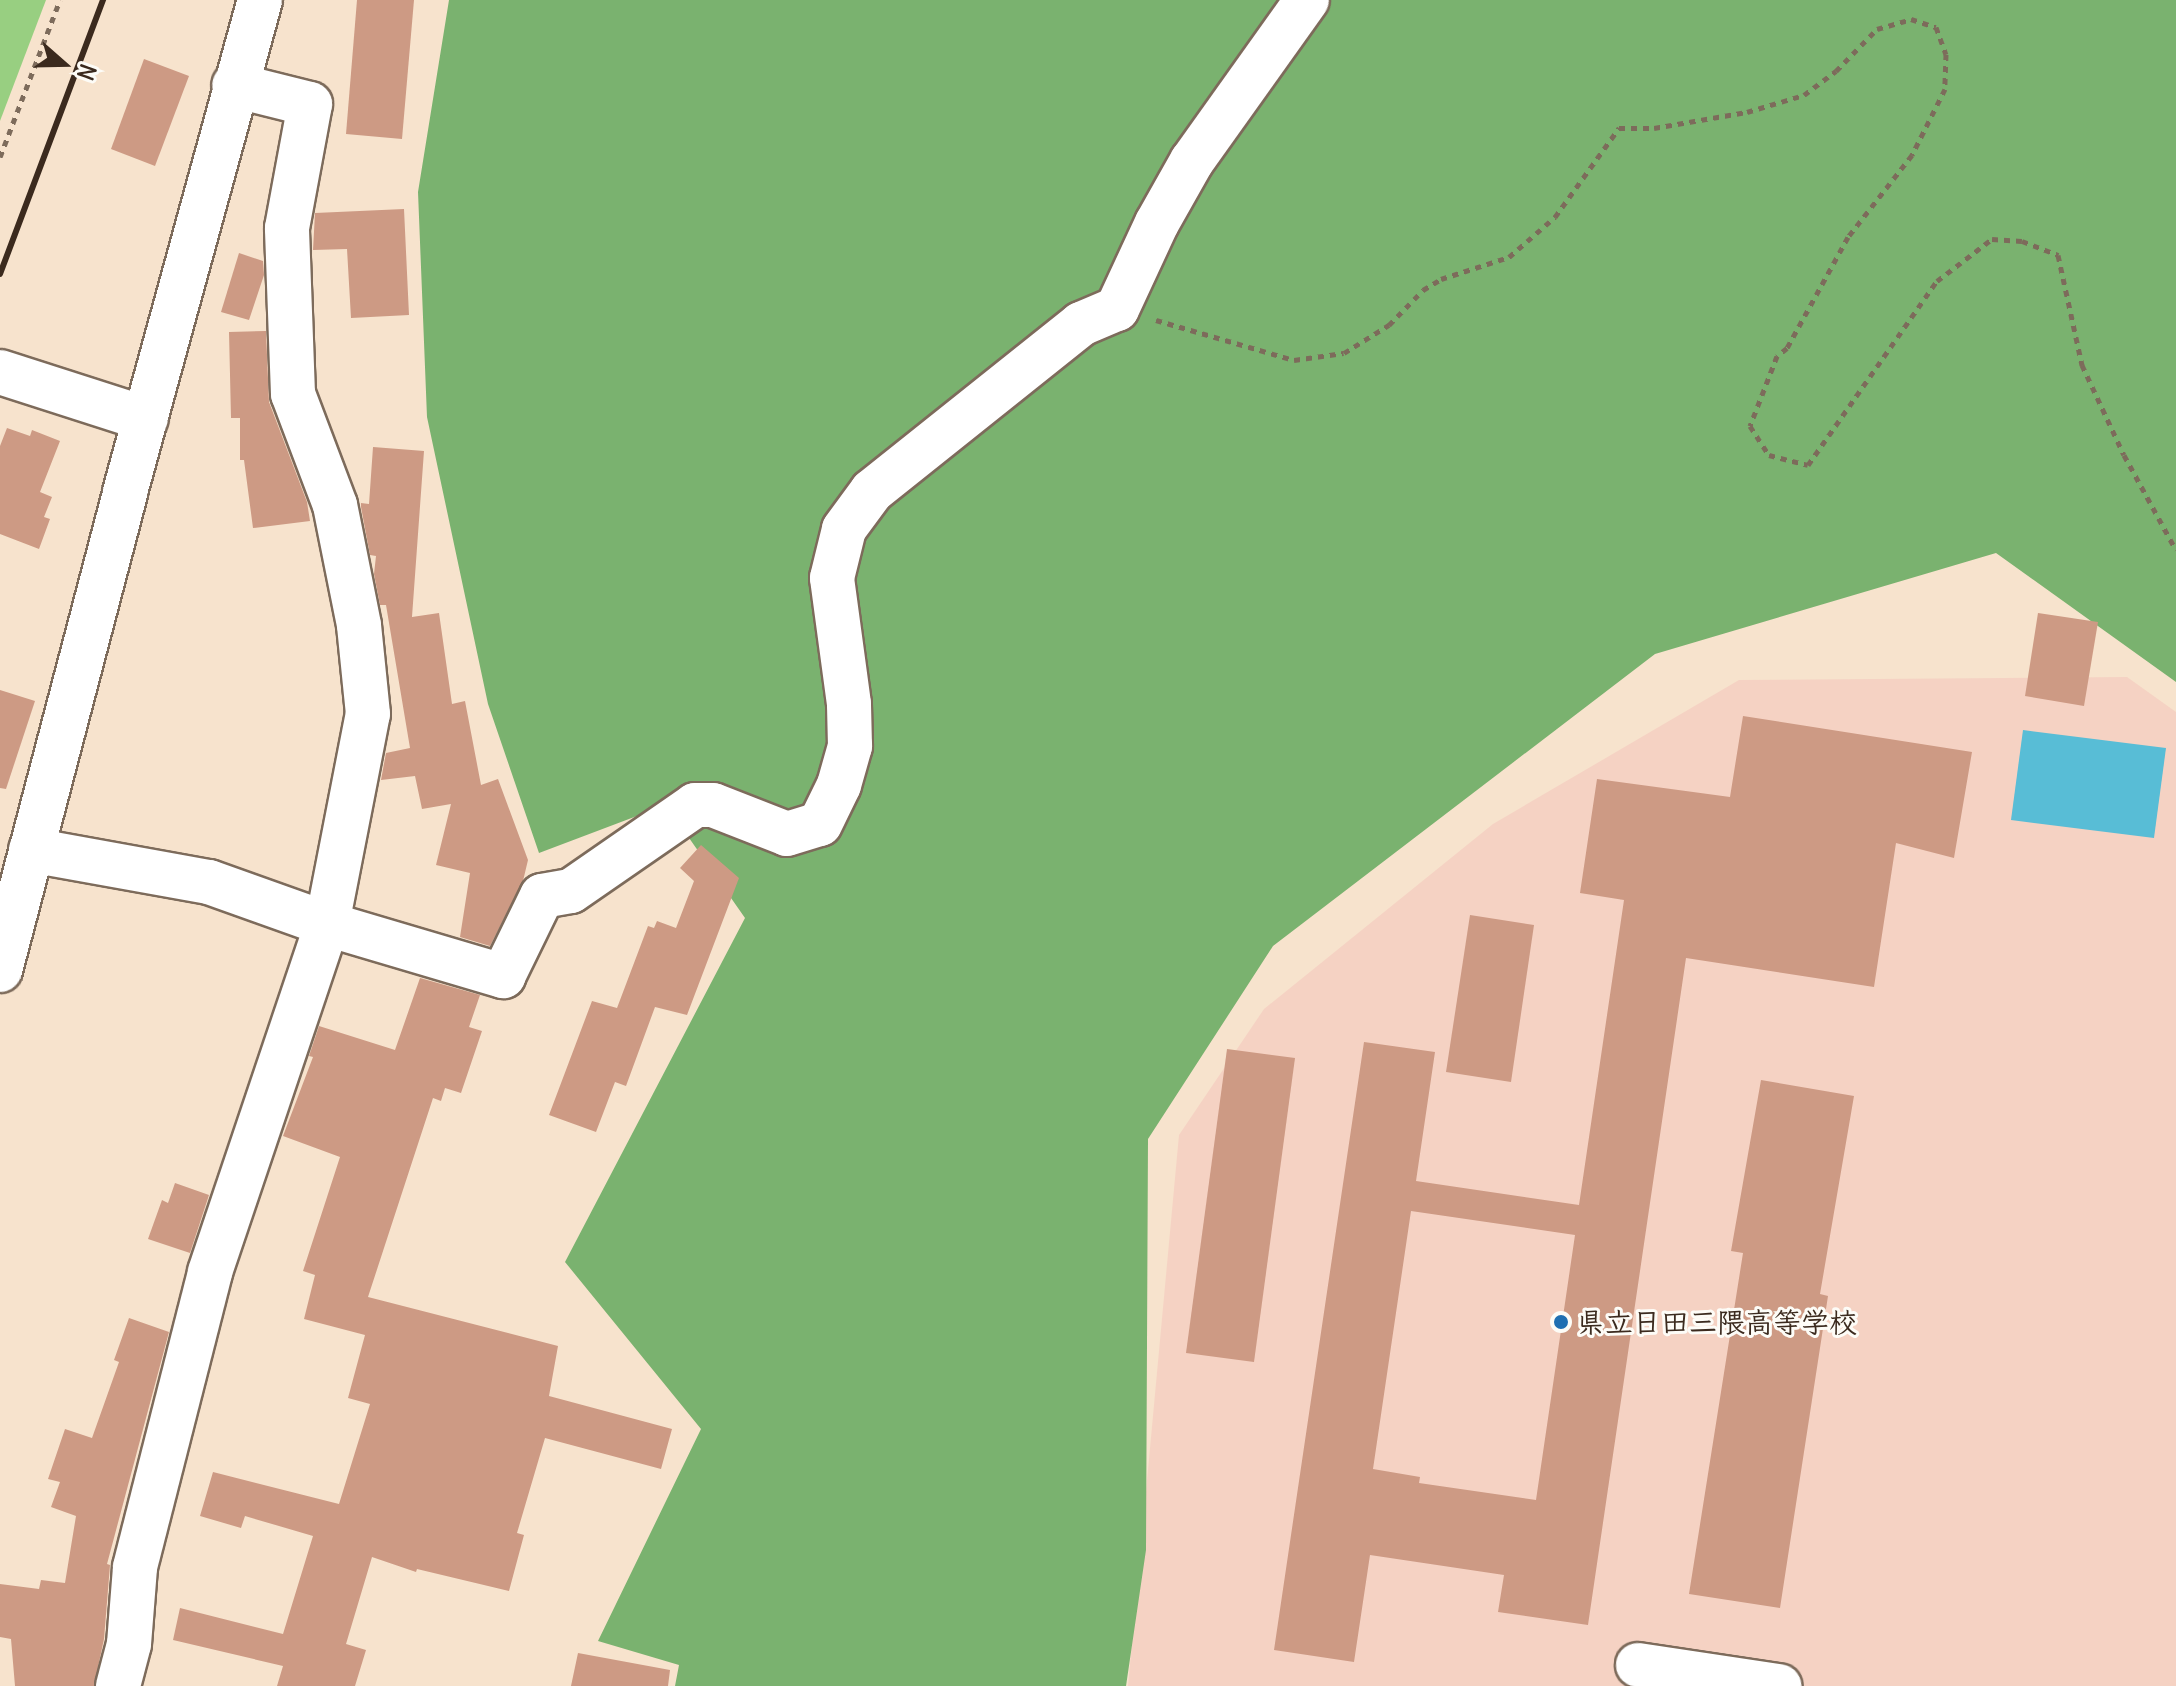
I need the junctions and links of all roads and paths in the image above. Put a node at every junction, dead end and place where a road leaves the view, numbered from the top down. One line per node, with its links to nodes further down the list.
1 (60, 0): 5 (path)
2 (260, 0): 4 (street)
3 (1307, 0): 6 (street)
4 (234, 85): 8 (street); 11 (street)
5 (0, 157)
6 (1117, 309): 9 (path); 11 (street)
7 (0, 372): 8 (street)
8 (146, 419): 10 (street)
9 (2176, 550)
10 (31, 850): 11 (street); 12 (street)
11 (327, 924): 14 (street)
12 (0, 970)
13 (1638, 1665): 15 (street)
14 (118, 1686)
15 (1779, 1686)

